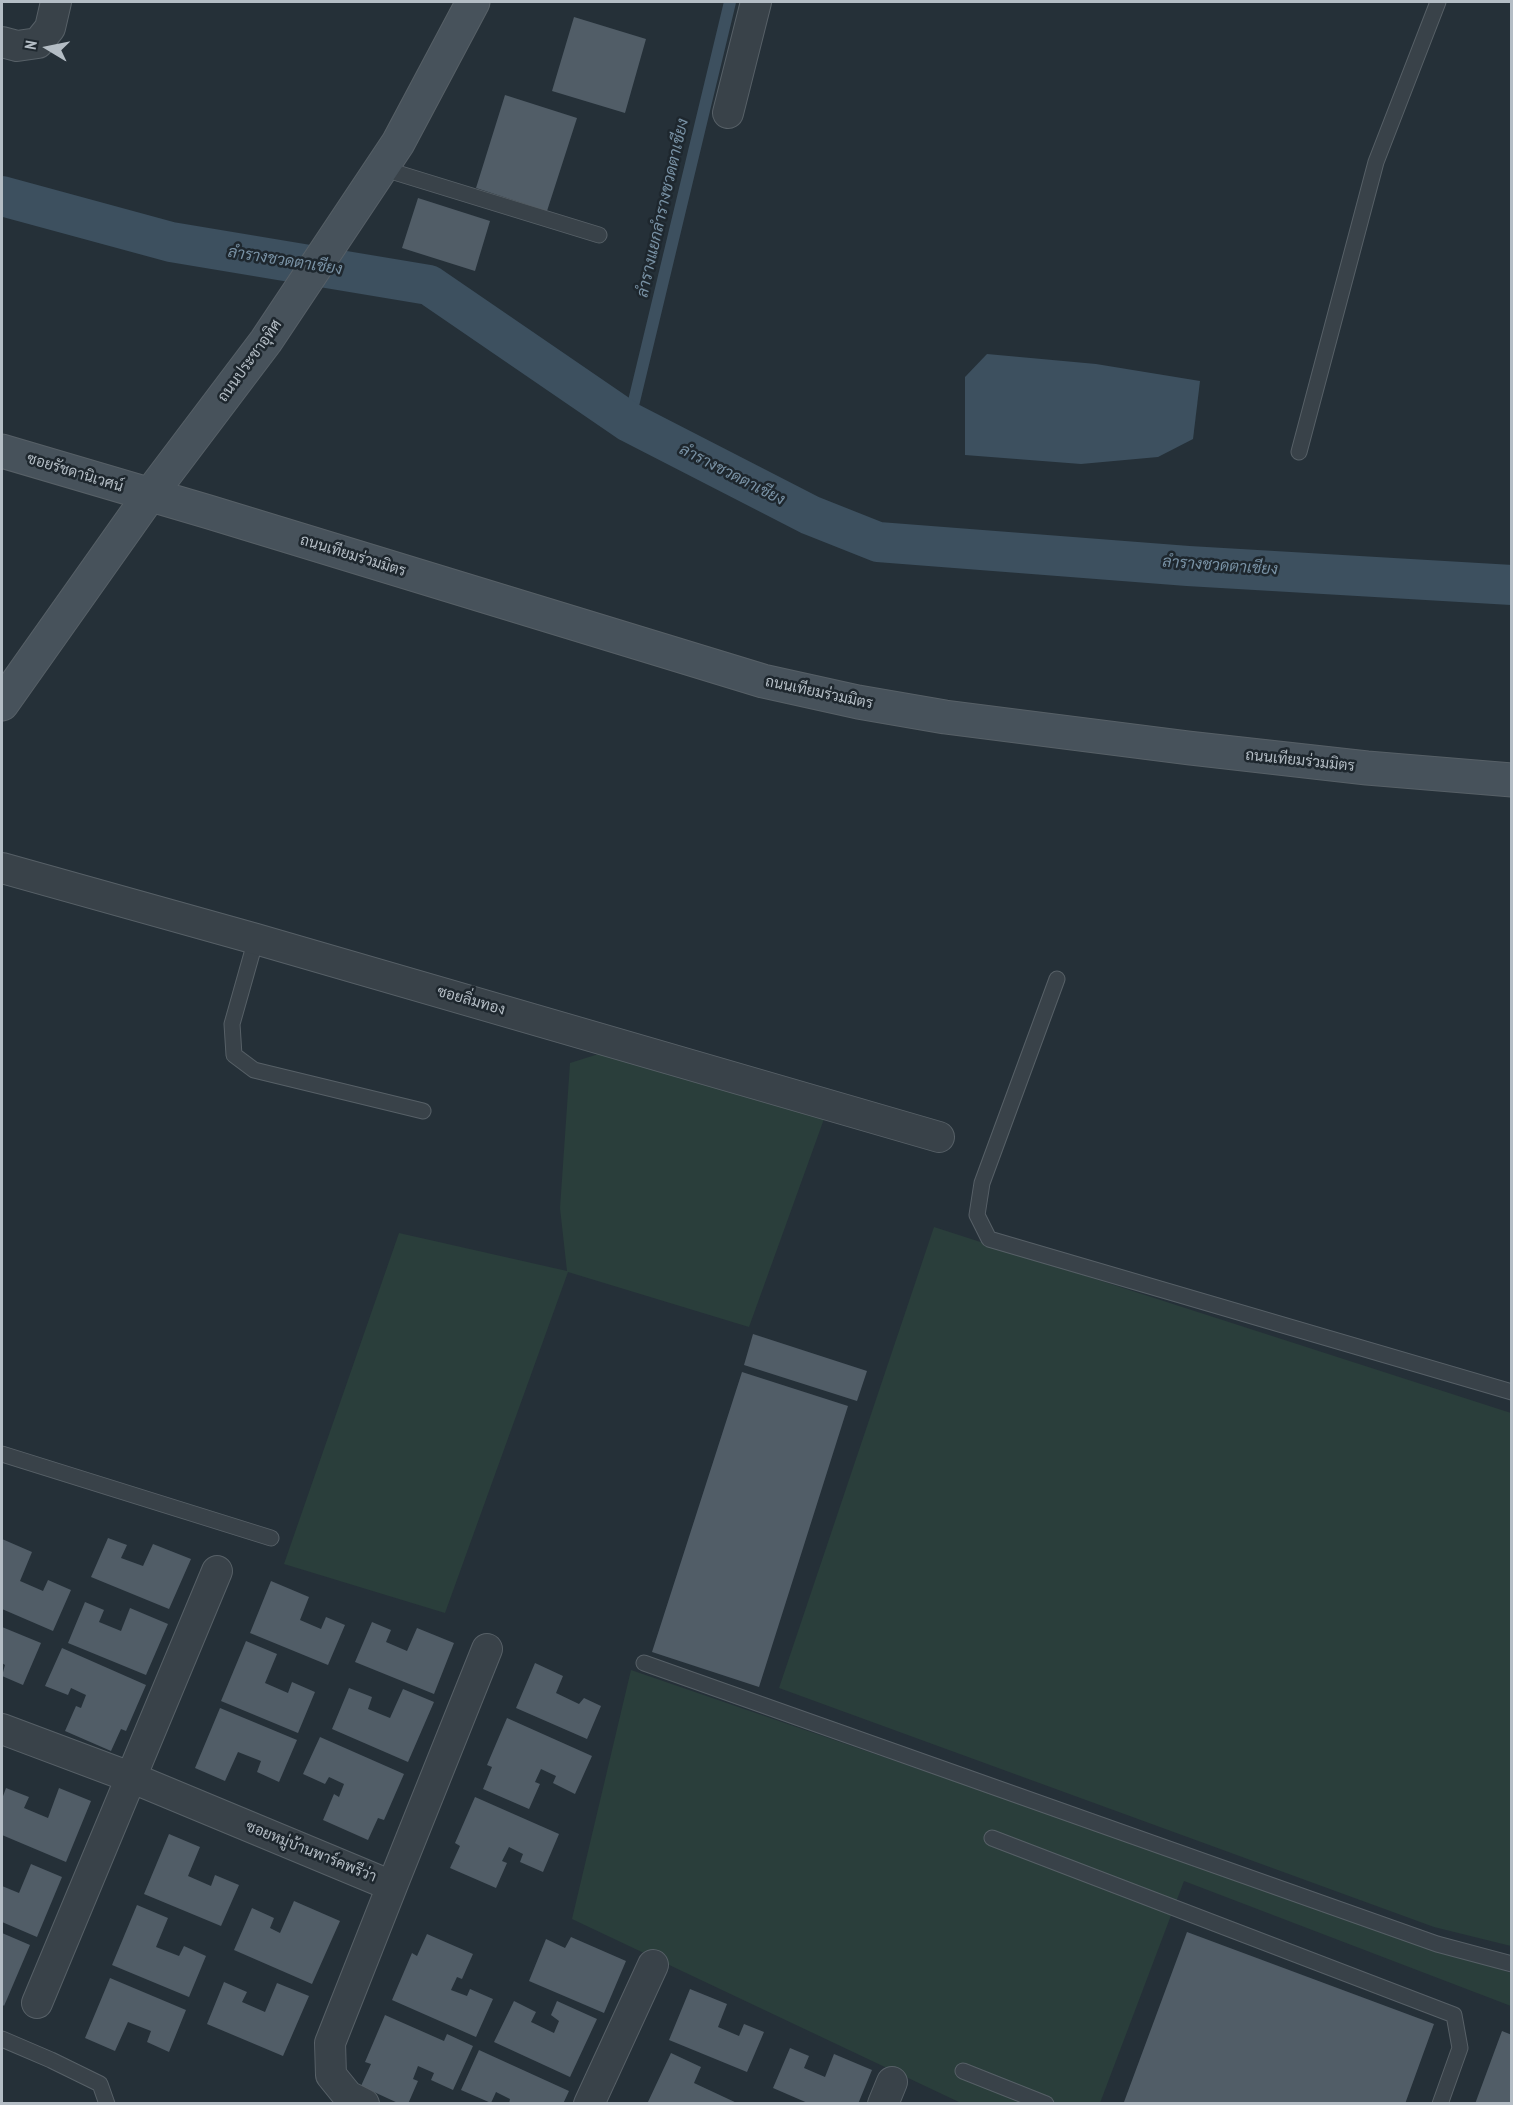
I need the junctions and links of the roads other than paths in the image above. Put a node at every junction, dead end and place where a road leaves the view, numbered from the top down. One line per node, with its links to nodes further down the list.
1 (56, 2): 5 (street)
2 (473, 2): 7 (street, ถนนประชาอุทิศ)
3 (756, 2): 6 (street)
4 (1438, 2): 10 (lane)
5 (2, 42)
6 (728, 113)
7 (389, 156): 8 (lane); 11 (street, ถนนประชาอุทิศ)
8 (598, 235)
9 (2, 451): 11 (street, ซอยรัชดานิเวศน์)
10 (1299, 452)
11 (149, 496): 12 (street, ถนนประชาอุทิศ); 13 (street, ถนนเทียมร่วมมิตร)
12 (2, 704)
13 (1512, 780)
14 (2, 868): 15 (street, ซอยลิ่มทอง)
15 (256, 939): 17 (lane); 18 (street, ซอยลิ่มทอง)
16 (1057, 979): 19 (lane)
17 (423, 1111)
18 (939, 1137)
19 (1512, 1392)
20 (2, 1454): 21 (lane)
21 (271, 1538)
22 (217, 1571): 26 (street)
23 (488, 1649): 28 (street)
24 (644, 1663): 29 (lane)
25 (2, 1729): 26 (street, ซอยหมู่บ้านพาร์คพรีว่า)
26 (130, 1777): 28 (street, ซอยหมู่บ้านพาร์คพรีว่า); 31 (street)
27 (992, 1838): 38 (lane)
28 (392, 1886): 35 (street, ซอยหมู่บ้านพาร์คพรีว่า)
29 (1512, 1964)
30 (653, 1965): 36 (street)
31 (37, 2003)
32 (2, 2039): 34 (lane)
33 (963, 2071): 37 (lane)
34 (107, 2103)
35 (364, 2103)
36 (589, 2103)
37 (1046, 2103)
38 (1440, 2103)

